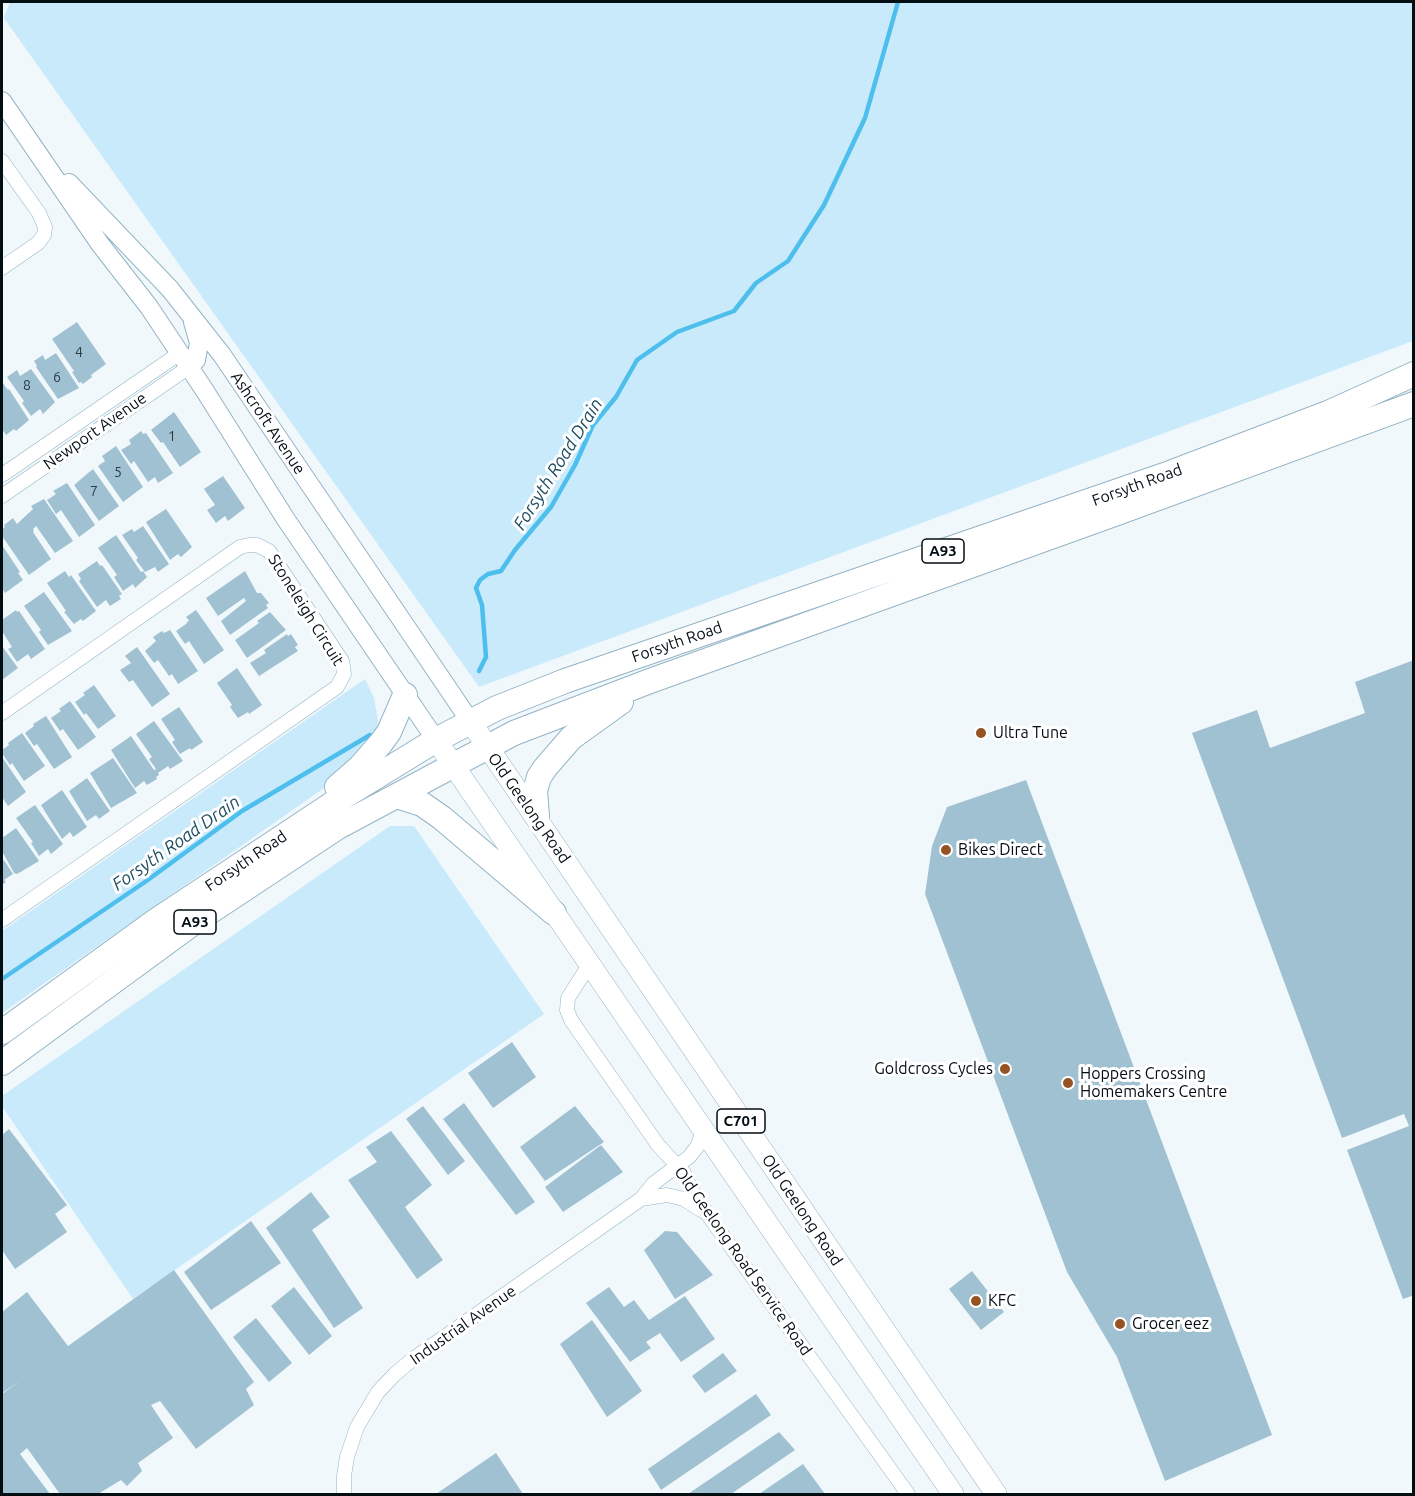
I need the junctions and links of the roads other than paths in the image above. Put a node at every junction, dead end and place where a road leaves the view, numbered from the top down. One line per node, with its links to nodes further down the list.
1 (2, 100): 2 (main road, Ashcroft Avenue)
2 (36, 150): 5 (main road, Ashcroft Avenue); 6 (main road, Ashcroft Avenue)
3 (2, 161): 4 (street)
4 (2, 268)
5 (189, 313): 6 (main road); 14 (main road, Ashcroft Avenue)
6 (184, 360): 9 (street, Newport Avenue); 10 (street, Newport Avenue); 12 (main road, Ashcroft Avenue)
7 (1413, 374): 14 (highway, Forsyth Road / A93)
8 (1413, 404): 11 (highway, Forsyth Road / A93)
9 (2, 475)
10 (2, 495)
11 (650, 681): 16 (highway, Forsyth Road / A93); 19 (highway)
12 (405, 695): 15 (main road, Ashcroft Avenue); 20 (highway)
13 (2, 713): 22 (street, Stoneleigh Circuit)
14 (470, 721): 15 (highway, Forsyth Road / A93); 16 (main road, C701)
15 (436, 740): 17 (main road, C701); 20 (highway, Forsyth Road / A93)
16 (487, 746): 17 (highway, Forsyth Road / A93); 19 (main road, Old Geelong Road / C701)
17 (452, 766): 18 (highway, Forsyth Road / A93); 21 (main road, C701)
18 (397, 796): 21 (highway); 25 (highway, Forsyth Road / A93)
19 (537, 816): 33 (main road, Old Geelong Road / C701)
20 (277, 840): 24 (highway, Forsyth Road / A93)
21 (554, 914): 23 (main road, C701)
22 (2, 920)
23 (589, 965): 26 (main road, C701); 27 (street, Old Geelong Road Service Road)
24 (2, 1032)
25 (2, 1062)
26 (703, 1131): 27 (street, Industrial Avenue); 32 (main road, C701)
27 (678, 1166): 28 (street, Industrial Avenue); 29 (street, Old Geelong Road Service Road)
28 (642, 1199): 29 (street, Industrial Avenue); 30 (street, Industrial Avenue)
29 (708, 1215): 31 (street, Old Geelong Road Service Road)
30 (344, 1494)
31 (908, 1494)
32 (954, 1494)
33 (996, 1494)

